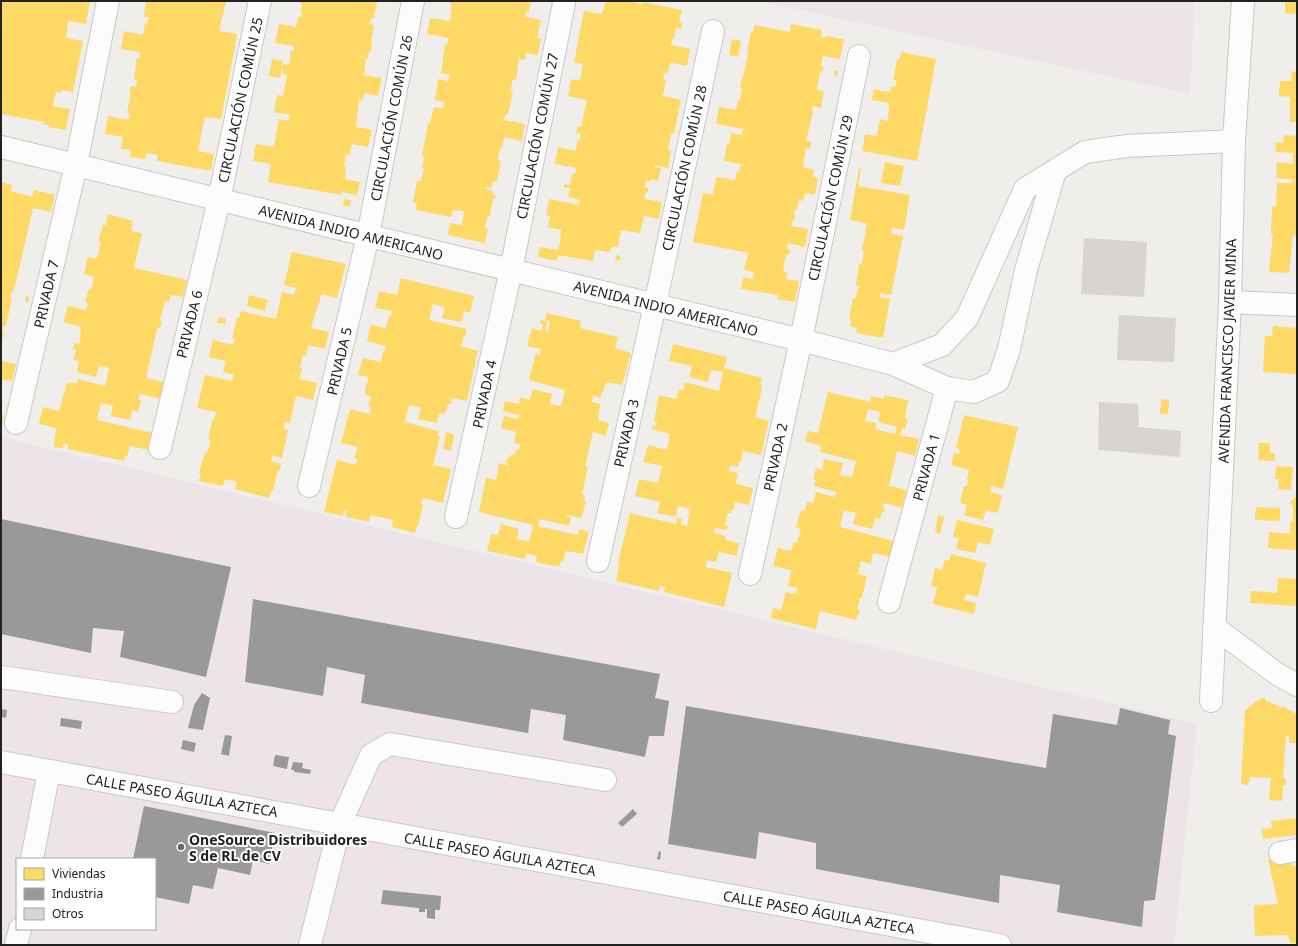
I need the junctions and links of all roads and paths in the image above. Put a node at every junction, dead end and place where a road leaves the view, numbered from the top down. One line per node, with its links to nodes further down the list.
1 (108, 1): 10 (street, PRIVADA 7)
2 (260, 1): 12 (street, CIRCULACIÓN COMÚN 25)
3 (413, 1): 13 (street, CIRCULACIÓN COMÚN 26)
4 (1244, 1): 8 (street, AVENIDA FRANCISCO JAVIER MINA)
5 (564, 3): 14 (street, CIRCULACIÓN COMÚN 27)
6 (713, 31): 16 (street, CIRCULACIÓN COMÚN 28)
7 (860, 56): 18 (street, CIRCULACIÓN COMÚN 29)
8 (1234, 141): 11 (street); 15 (street, AVENIDA FRANCISCO JAVIER MINA)
9 (1, 147): 10 (street, AVENIDA INDIO AMERICANO)
10 (76, 165): 12 (street, AVENIDA INDIO AMERICANO); 21 (street, PRIVADA 7)
11 (1055, 171): 19 (street); 20 (street)
12 (219, 200): 13 (street, AVENIDA INDIO AMERICANO); 22 (street, PRIVADA 6)
13 (368, 236): 14 (street, AVENIDA INDIO AMERICANO); 23 (street, PRIVADA 5)
14 (511, 270): 16 (street, AVENIDA INDIO AMERICANO); 24 (street, PRIVADA 4)
15 (1230, 302): 17 (street); 28 (street, AVENIDA FRANCISCO JAVIER MINA)
16 (655, 305): 18 (street, AVENIDA INDIO AMERICANO); 25 (street, PRIVADA 3)
17 (1297, 305)
18 (801, 340): 19 (street, AVENIDA INDIO AMERICANO); 26 (street, PRIVADA 2)
19 (893, 364): 20 (street)
20 (947, 388): 27 (street, PRIVADA 1)
21 (16, 423)
22 (160, 448)
23 (309, 486)
24 (456, 517)
25 (598, 561)
26 (750, 574)
27 (888, 602)
28 (1214, 626): 30 (street); 31 (street, AVENIDA FRANCISCO JAVIER MINA)
29 (1, 677): 32 (street)
30 (1297, 685)
31 (1211, 701)
32 (172, 702)
33 (1, 762): 34 (street, CALLE PASEO ÁGUILA AZTECA)
34 (49, 771): 36 (street, CALLE PASEO ÁGUILA AZTECA); 37 (street)
35 (605, 780): 36 (street)
36 (340, 824): 40 (street); 41 (street, CALLE PASEO ÁGUILA AZTECA)
37 (32, 858)
38 (20, 930): 39 (street)
39 (16, 945)
40 (310, 945)
41 (1000, 945)

